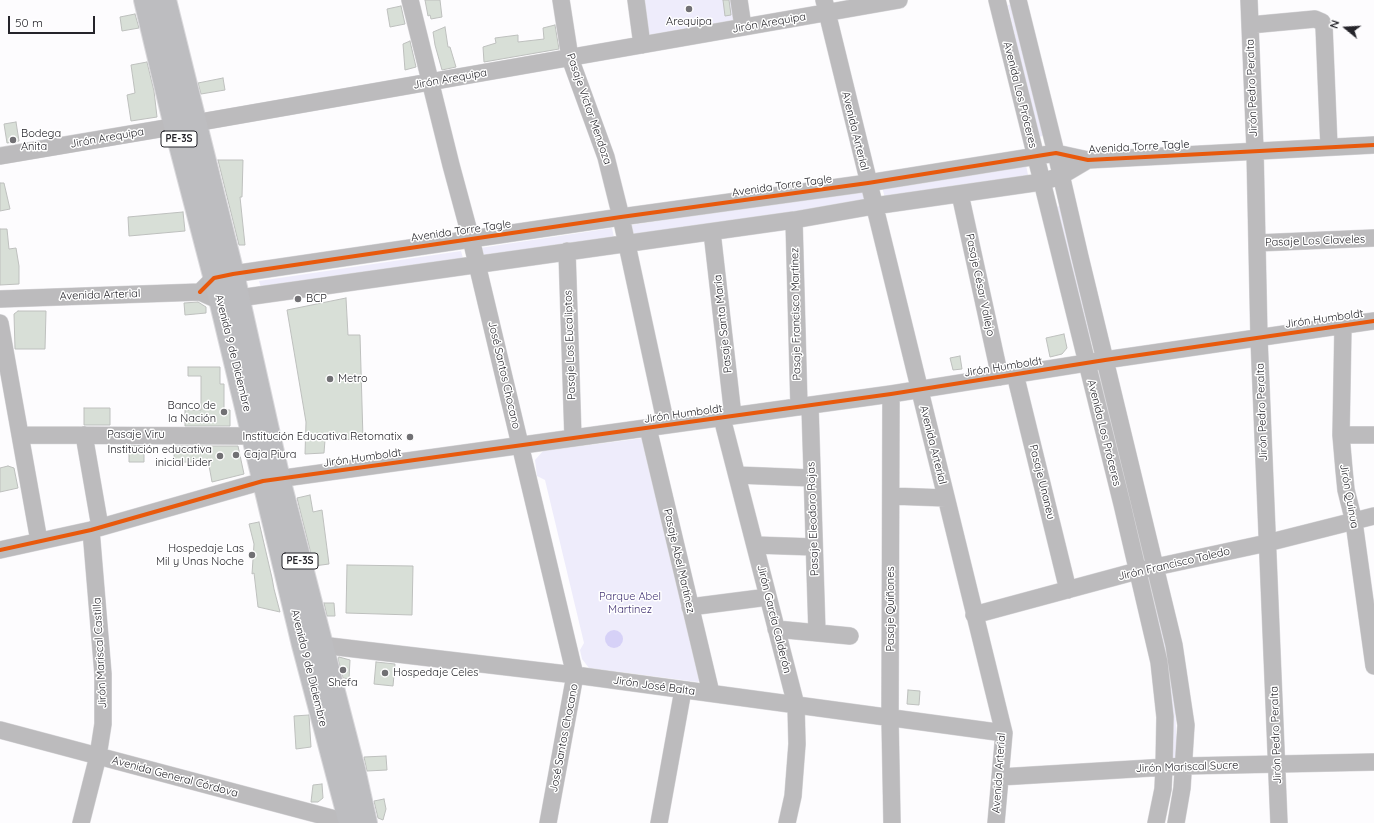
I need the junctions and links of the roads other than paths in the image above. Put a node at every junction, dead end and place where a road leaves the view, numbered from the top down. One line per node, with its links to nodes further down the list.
1 (145, 0): 17 (main road, Avenida 9 de Diciembre / PE-3S)
2 (165, 0): 17 (main road, Avenida 9 de Diciembre / PE-3S)
3 (410, 0): 16 (street, José Santos Chocano)
4 (561, 0): 15 (street, Pasaje Víctor Mendoza)
5 (636, 0): 14 (street)
6 (739, 0): 13 (street)
7 (899, 0): 11 (street, Jirón Arequipa)
8 (997, 0): 23 (street, Avenida Los Próceres)
9 (1018, 0): 21 (street, Avenida Los Próceres)
10 (1249, 0): 12 (street, Jirón Pedro Peralta)
11 (825, 6): 13 (street, Jirón Arequipa); 27 (street, Avenida Arterial)
12 (1250, 25): 19 (street); 20 (street, Jirón Pedro Peralta)
13 (743, 27): 14 (street, Jirón Arequipa)
14 (642, 45): 15 (street, Jirón Arequipa)
15 (570, 58): 16 (street, Jirón Arequipa); 30 (street, Pasaje Víctor Mendoza)
16 (431, 82): 17 (street, Jirón Arequipa); 34 (street, José Santos Chocano)
17 (185, 125): 22 (street, Jirón Arequipa); 39 (main road, Avenida 9 de Diciembre / PE-3S)
18 (1374, 145): 19 (street, Avenida Torre Tagle)
19 (1329, 147): 20 (street, Avenida Torre Tagle)
20 (1255, 150): 24 (street, Avenida Torre Tagle); 36 (street, Jirón Pedro Peralta)
21 (1056, 153): 23 (street, Avenida Torre Tagle); 24 (street, Avenida Torre Tagle); 25 (street, Avenida Los Próceres)
22 (0, 156)
23 (1035, 156): 26 (street, Avenida Los Próceres); 27 (street, Avenida Torre Tagle)
24 (1088, 160): 25 (street, Avenida Torre Tagle)
25 (1061, 176): 26 (street, Avenida Torre Tagle); 46 (street, Avenida Los Próceres)
26 (1041, 182): 28 (street, Avenida Torre Tagle); 47 (street, Avenida Los Próceres)
27 (868, 183): 29 (street, Avenida Arterial); 30 (street, Avenida Torre Tagle)
28 (960, 194): 29 (street, Avenida Torre Tagle); 48 (street, Pasaje César Vallejo)
29 (874, 206): 31 (street, Avenida Torre Tagle); 49 (street, Avenida Arterial)
30 (621, 217): 34 (street, Avenida Torre Tagle); 35 (street)
31 (794, 220): 32 (street, Avenida Torre Tagle); 51 (street, Pasaje Francisco Martínez)
32 (712, 232): 35 (street, Avenida Torre Tagle); 52 (street, Pasaje Santa María)
33 (1374, 238): 36 (street, Pasaje Los Claveles)
34 (471, 239): 38 (street, José Santos Chocano); 39 (street, Avenida Torre Tagle)
35 (627, 243): 37 (street, Avenida Torre Tagle); 53 (street)
36 (1257, 243): 45 (street, Jirón Pedro Peralta)
37 (567, 251): 38 (street, Avenida Torre Tagle); 60 (street, Pasaje Los Eucaliptos)
38 (477, 264): 41 (street, Avenida Torre Tagle); 61 (street, José Santos Chocano)
39 (216, 281): 40 (street, Avenida Arterial); 41 (main road, Avenida 9 de Diciembre / PE-3S)
40 (0, 299)
41 (229, 299): 59 (main road, Avenida 9 de Diciembre / PE-3S); 64 (main road, Avenida 9 de Diciembre / PE-3S)
42 (1374, 321): 44 (street, Jirón Humboldt)
43 (0, 323): 55 (street)
44 (1343, 326): 45 (street, Jirón Humboldt); 57 (street, Jirón Quinua)
45 (1258, 338): 46 (street, Jirón Humboldt); 71 (street, Jirón Pedro Peralta)
46 (1105, 360): 47 (street, Jirón Humboldt); 75 (street, Avenida Los Próceres)
47 (1086, 363): 48 (street, Jirón Humboldt); 76 (street, Avenida Los Próceres)
48 (1008, 375): 49 (street, Jirón Humboldt); 77 (street, Pasaje Unaneu)
49 (919, 390): 50 (street, Jirón Humboldt); 66 (street, Avenida Arterial)
50 (892, 394): 51 (street, Jirón Humboldt); 65 (street, Pasaje Quiñones)
51 (804, 406): 52 (street, Jirón Humboldt); 63 (street, Pasaje Eleodoro Rojas)
52 (727, 417): 53 (street, Jirón Humboldt); 62 (street, Jirón García Calderón)
53 (666, 425): 54 (street, Jirón Humboldt)
54 (648, 428): 60 (street, Jirón Humboldt); 79 (street, Pasaje Abel Martínez)
55 (20, 435): 56 (street, Pasaje Viru); 70 (street)
56 (84, 435): 59 (street, Pasaje Viru); 69 (street, Jirón Mariscal Castilla)
57 (1341, 435): 58 (street); 68 (street, Jirón Quinua)
58 (1374, 435)
59 (252, 436): 64 (main road, Avenida 9 de Diciembre / PE-3S)
60 (573, 438): 61 (street, Jirón Humboldt)
61 (520, 446): 64 (street, Jirón Humboldt); 86 (street, José Santos Chocano)
62 (737, 475): 63 (street); 72 (street, Jirón García Calderón)
63 (812, 478): 73 (street, Pasaje Eleodoro Rojas)
64 (271, 480): 69 (street, Jirón Humboldt); 84 (main road, Avenida 9 de Diciembre / PE-3S)
65 (891, 496): 66 (street); 90 (street, Pasaje Quiñones)
66 (946, 498): 80 (street, Avenida Arterial)
67 (1374, 516): 68 (street, Jirón Francisco Toledo)
68 (1354, 522): 71 (street, Jirón Francisco Toledo); 85 (street, Jirón Quinua)
69 (96, 528): 70 (street, Jirón Humboldt); 93 (street, Jirón Mariscal Castilla)
70 (39, 541): 74 (street, Jirón Humboldt)
71 (1267, 543): 75 (street, Jirón Francisco Toledo); 95 (street, Jirón Pedro Peralta)
72 (755, 545): 73 (street); 78 (street, Jirón García Calderón)
73 (814, 547): 82 (street, Pasaje Eleodoro Rojas)
74 (0, 550)
75 (1156, 567): 76 (street, Jirón Francisco Toledo); 96 (street, Avenida Los Próceres)
76 (1138, 571): 77 (street, Jirón Francisco Toledo); 97 (street, Avenida Los Próceres)
77 (1068, 590): 80 (street, Jirón Francisco Toledo)
78 (768, 597): 79 (street); 81 (street, Jirón García Calderón)
79 (690, 607): 88 (street, Pasaje Abel Martínez)
80 (974, 615): 92 (street, Avenida Arterial)
81 (776, 629): 82 (street); 89 (street, Jirón García Calderón)
82 (817, 633): 83 (street)
83 (850, 636)
84 (312, 645): 86 (street, Jirón José Balta); 100 (main road, Avenida 9 de Diciembre / PE-3S); 101 (main road, Avenida 9 de Diciembre / PE-3S)
85 (1374, 666)
86 (575, 675): 87 (street, Jirón José Balta); 102 (street, José Santos Chocano)
87 (683, 690): 88 (street, Jirón José Balta); 103 (street)
88 (711, 694): 89 (street, Jirón José Balta)
89 (796, 705): 90 (street, Jirón José Balta); 104 (street, Jirón García Calderón)
90 (890, 718): 92 (street, Jirón José Balta); 105 (street, Pasaje Quiñones)
91 (0, 730): 93 (street, Avenida General Córdova)
92 (1004, 733): 98 (street, Avenida Arterial)
93 (98, 756): 99 (street, Jirón Mariscal Castilla); 100 (street, Avenida General Córdova)
94 (1374, 762): 95 (street, Jirón Mariscal Sucre)
95 (1277, 764): 96 (street, Jirón Mariscal Sucre); 109 (street, Jirón Pedro Peralta)
96 (1184, 766): 97 (street, Jirón Mariscal Sucre); 108 (street, Avenida Los Próceres)
97 (1164, 767): 98 (street, Jirón Mariscal Sucre); 107 (street, Avenida Los Próceres)
98 (1000, 776): 106 (street, Avenida Arterial)
99 (81, 823)
100 (350, 823)
101 (366, 823)
102 (548, 823)
103 (659, 823)
104 (787, 823)
105 (892, 823)
106 (996, 823)
107 (1156, 823)
108 (1176, 823)
109 (1279, 823)

